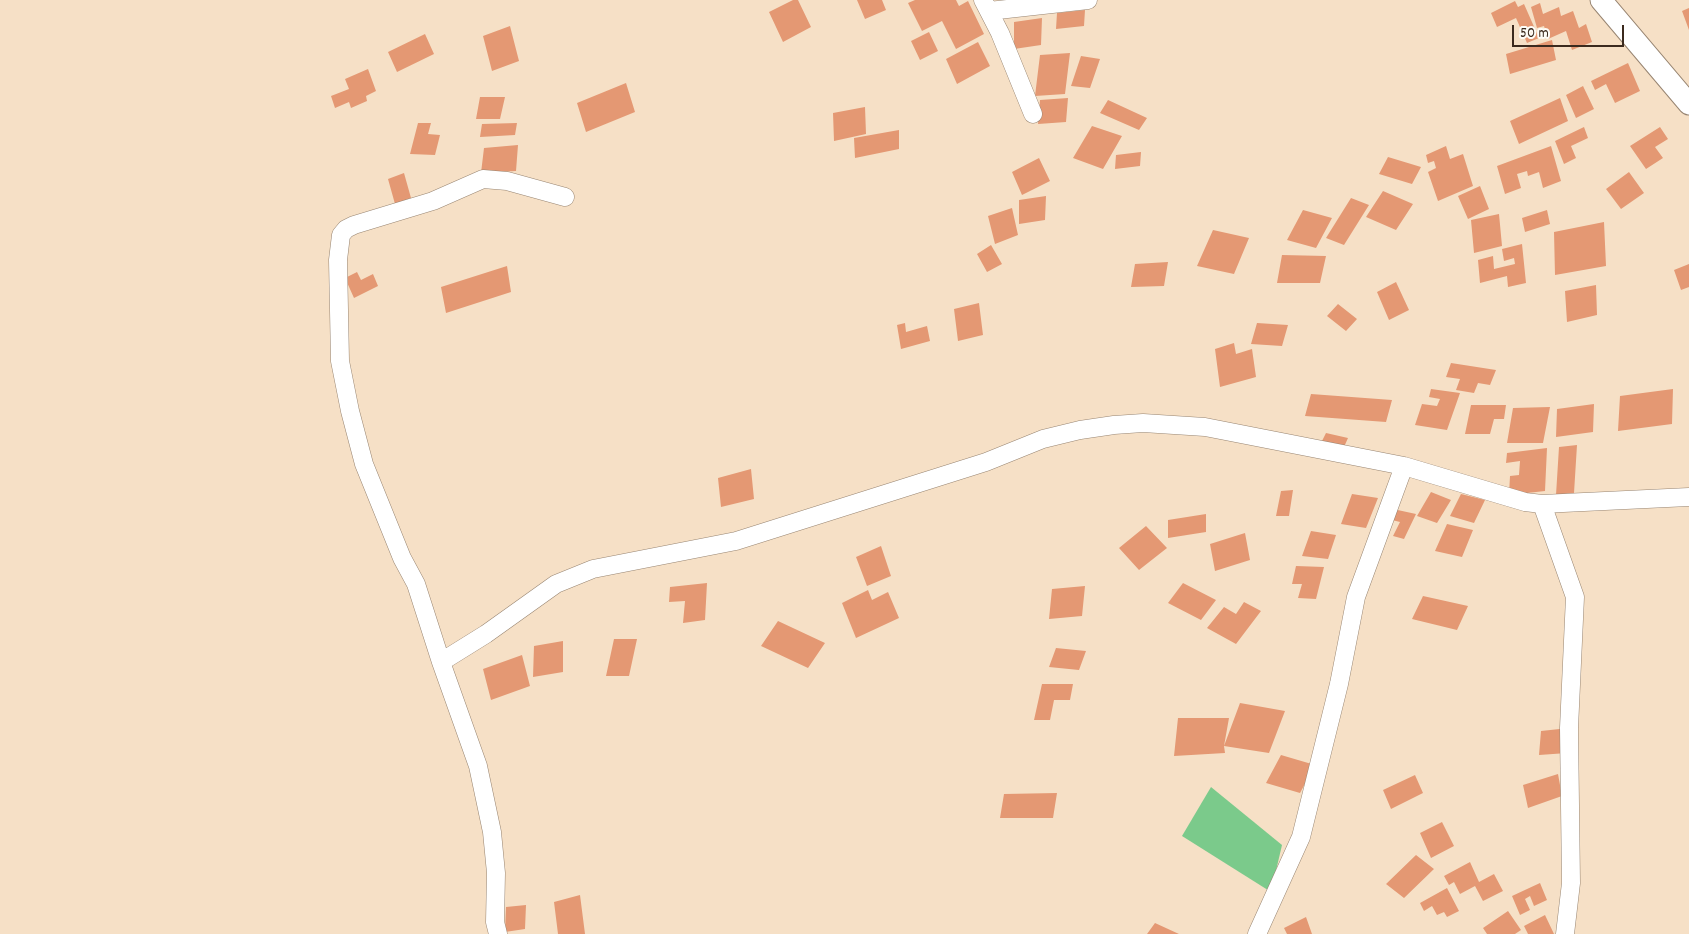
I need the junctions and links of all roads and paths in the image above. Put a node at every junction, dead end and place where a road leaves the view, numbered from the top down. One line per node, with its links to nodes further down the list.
1 (1088, 0): 3 (street)
2 (1600, 0): 4 (main road)
3 (986, 6): 5 (street)
4 (1689, 104)
5 (1033, 114)
6 (564, 197): 10 (street)
7 (1404, 466): 9 (street); 10 (street); 12 (street)
8 (1689, 498): 9 (street)
9 (1542, 504): 13 (street)
10 (441, 662): 11 (street)
11 (498, 934)
12 (1257, 934)
13 (1565, 934)

